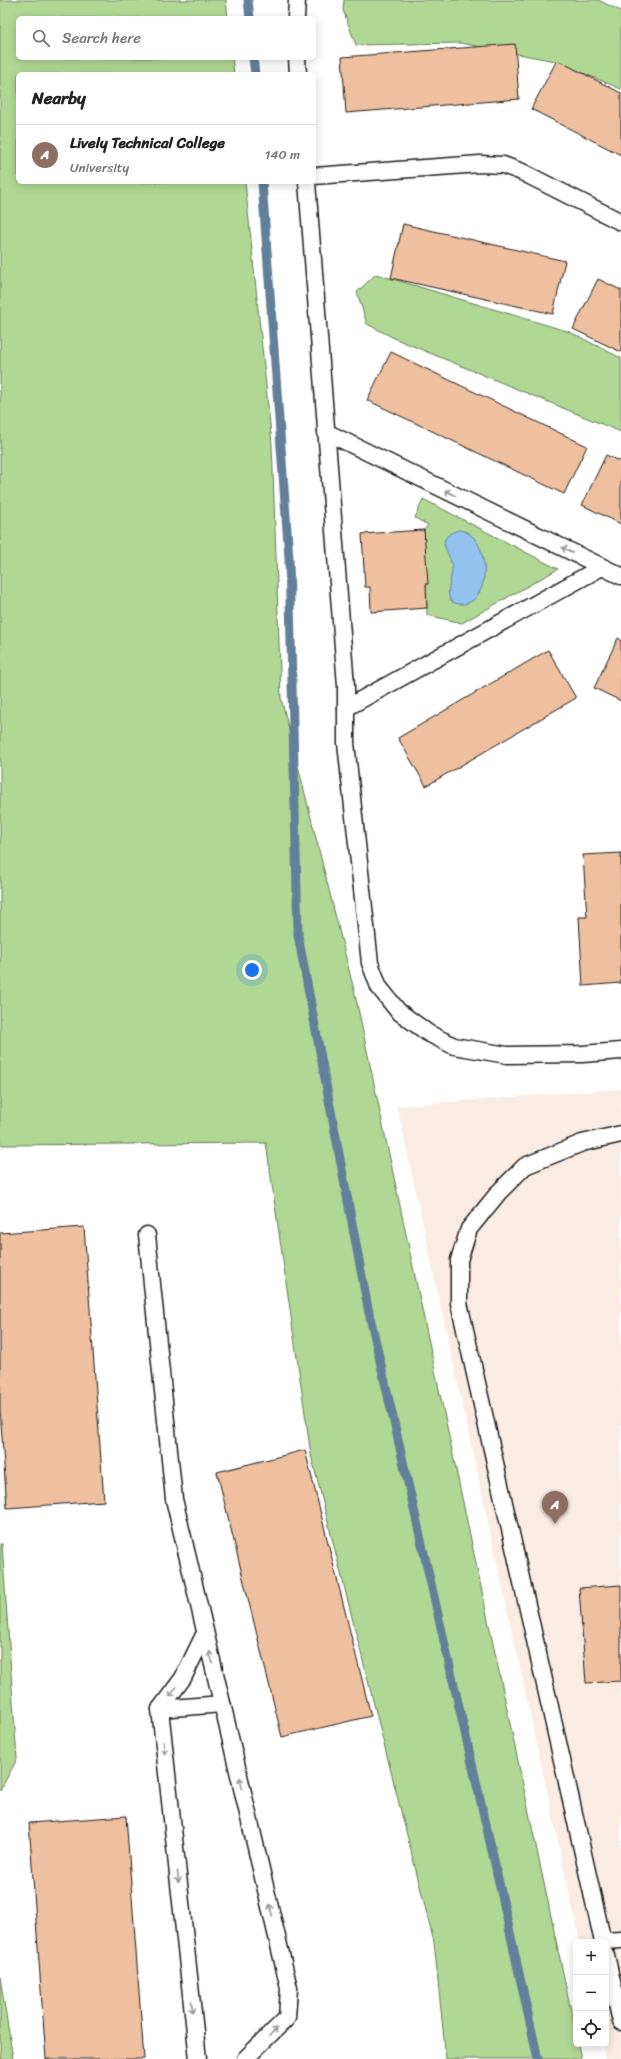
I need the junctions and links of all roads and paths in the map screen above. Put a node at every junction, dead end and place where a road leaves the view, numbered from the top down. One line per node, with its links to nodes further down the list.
1 (297, 0): 2 (lane)
2 (296, 16)
3 (297, 60): 4 (lane)
4 (298, 72)
5 (316, 176): 7 (lane)
6 (307, 184): 8 (lane)
7 (621, 222)
8 (326, 432): 9 (lane, one-way to 8); 11 (lane)
9 (602, 567): 10 (lane); 11 (lane)
10 (621, 576)
11 (346, 708): 12 (lane)
12 (621, 1051)
13 (621, 1134): 18 (lane)
14 (147, 1235): 15 (lane)
15 (205, 1633): 16 (lane, one-way to 15); 17 (lane, one-way to 17)
16 (222, 1704): 17 (lane); 24 (lane, one-way to 16)
17 (160, 1709): 23 (lane, one-way to 23)
18 (602, 1939)
19 (621, 1940): 20 (lane)
20 (609, 1941)
21 (609, 1968): 22 (lane)
22 (621, 2022)
23 (198, 2059)
24 (245, 2059)

